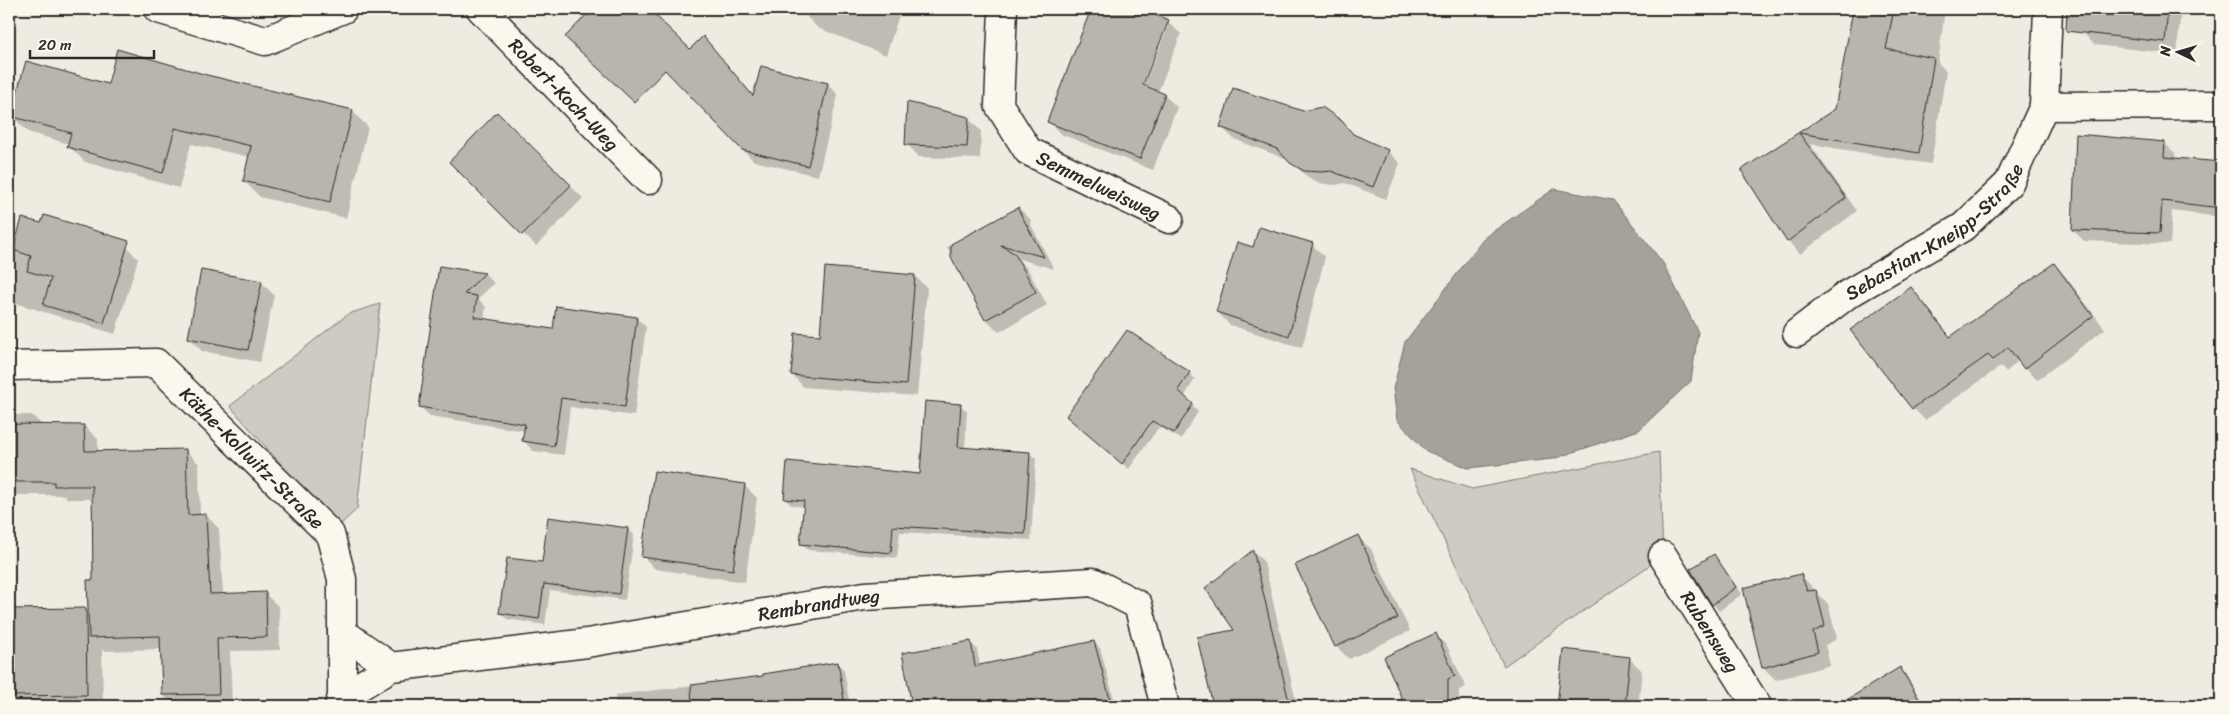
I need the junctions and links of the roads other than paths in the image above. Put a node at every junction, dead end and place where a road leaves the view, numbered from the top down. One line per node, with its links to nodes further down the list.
1 (158, 9): 2 (street)
2 (343, 9)
3 (481, 9): 8 (street, Robert-Koch-Weg)
4 (1003, 9): 9 (street, Semmelweisweg)
5 (2048, 9): 7 (street, Sebastian-Kneipp-Straße)
6 (2221, 105): 7 (street)
7 (2044, 106): 10 (street, Sebastian-Kneipp-Straße)
8 (648, 180)
9 (1169, 219)
10 (1797, 333)
11 (9, 366): 13 (street, Käthe-Kollwitz-Straße)
12 (1663, 556): 17 (street, Rubensweg)
13 (342, 632): 14 (street); 15 (street, Käthe-Kollwitz-Straße)
14 (391, 667): 15 (street, Rembrandtweg); 16 (street, Rembrandtweg)
15 (340, 702)
16 (1165, 706)
17 (1756, 706)

